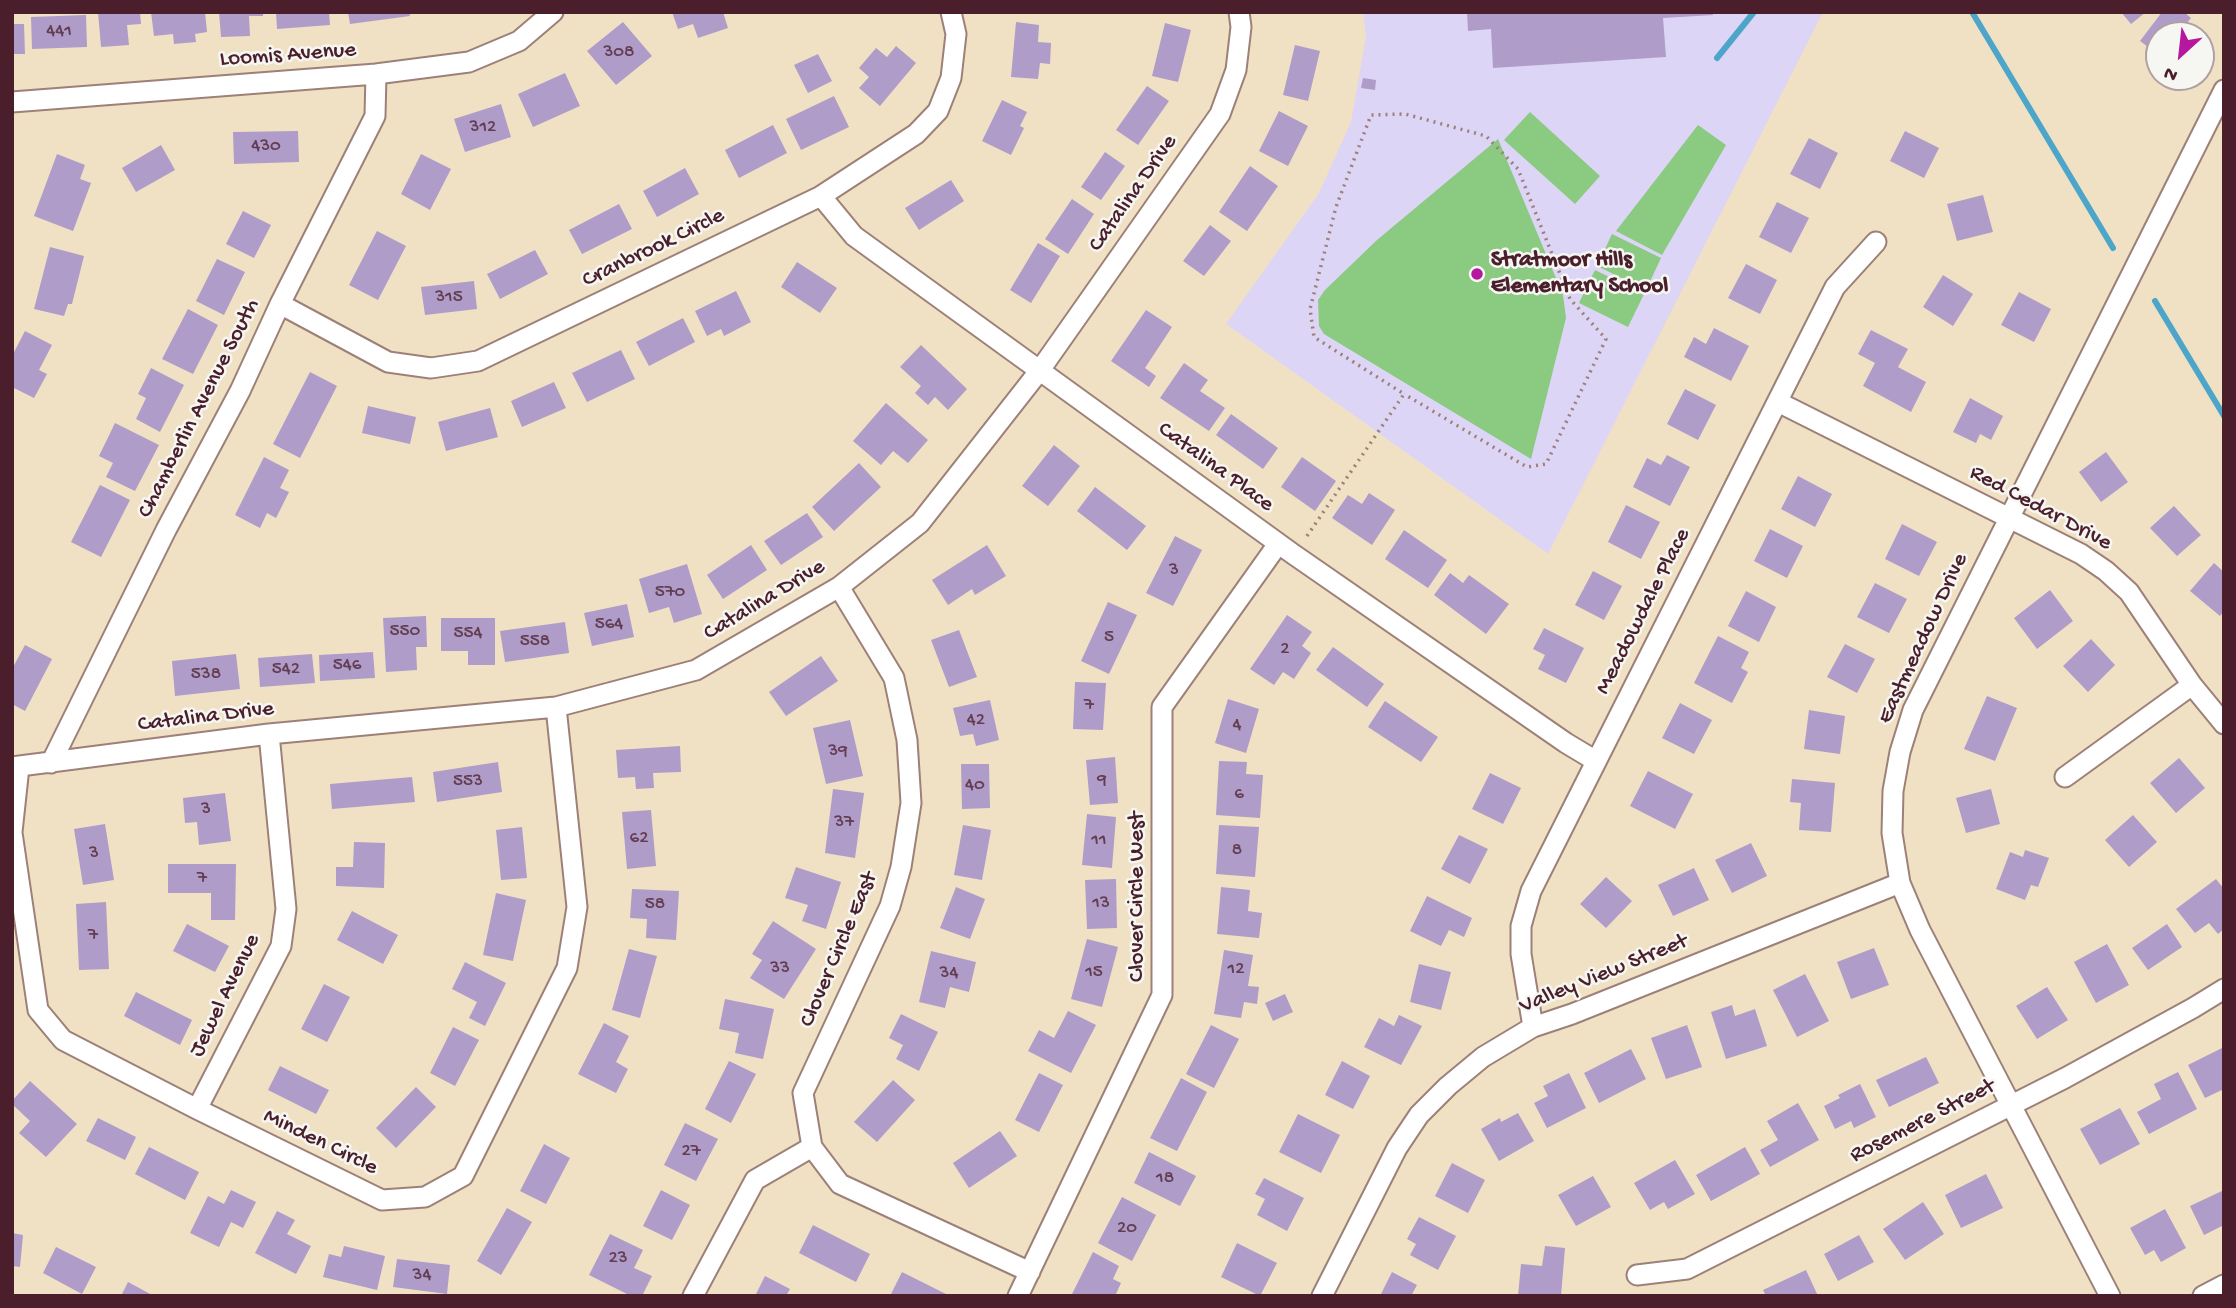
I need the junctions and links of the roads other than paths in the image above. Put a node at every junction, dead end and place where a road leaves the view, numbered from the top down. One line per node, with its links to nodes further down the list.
1 (553, 12): 4 (street, Loomis Avenue)
2 (951, 12): 7 (street, Cranbrook Circle)
3 (1239, 12): 10 (street, Catalina Drive)
4 (376, 74): 6 (street, Loomis Avenue); 9 (street, Chamberlin Avenue South)
5 (2224, 90): 12 (street, Eastmeadow Drive)
6 (12, 102)
7 (821, 196): 9 (street, Cranbrook Circle); 10 (street, Catalina Place)
8 (1876, 242): 11 (street, Meadowdale Place)
9 (280, 304): 20 (street, Chamberlin Avenue South)
10 (1040, 370): 13 (street, Catalina Place); 14 (street, Catalina Drive)
11 (1778, 402): 12 (street, Red Cedar Drive); 19 (street, Meadowdale Place)
12 (2008, 518): 15 (street, Red Cedar Drive); 24 (street, Eastmeadow Drive)
13 (1278, 544): 19 (street, Catalina Place); 30 (street, Clover Circle West)
14 (839, 587): 16 (street, Catalina Drive); 29 (street, Clover Circle East)
15 (2192, 685): 17 (street, Red Cedar Drive); 22 (street)
16 (556, 707): 18 (street, Catalina Drive); 28 (street, Minden Circle)
17 (2224, 724)
18 (269, 734): 20 (street, Catalina Drive); 28 (street, Jewel Avenue)
19 (1596, 761): 26 (street, Meadowdale Place)
20 (51, 762): 21 (street, Catalina Drive)
21 (16, 767): 23 (street, Minden Circle)
22 (2065, 777)
23 (12, 832): 28 (street, Minden Circle)
24 (1900, 883): 26 (street, Valley View Street); 27 (street, Eastmeadow Drive)
25 (2224, 989): 27 (street, Rosemere Street)
26 (1533, 1027): 35 (street, Valley View Street)
27 (2010, 1105): 31 (street, Rosemere Street); 36 (street, Eastmeadow Drive)
28 (197, 1109)
29 (812, 1147): 30 (street); 33 (street)
30 (1030, 1272): 34 (street, Clover Circle West)
31 (1637, 1275)
32 (2224, 1285): 37 (street)
33 (693, 1296)
34 (1018, 1296)
35 (1322, 1296)
36 (2110, 1296)
37 (2203, 1296)

